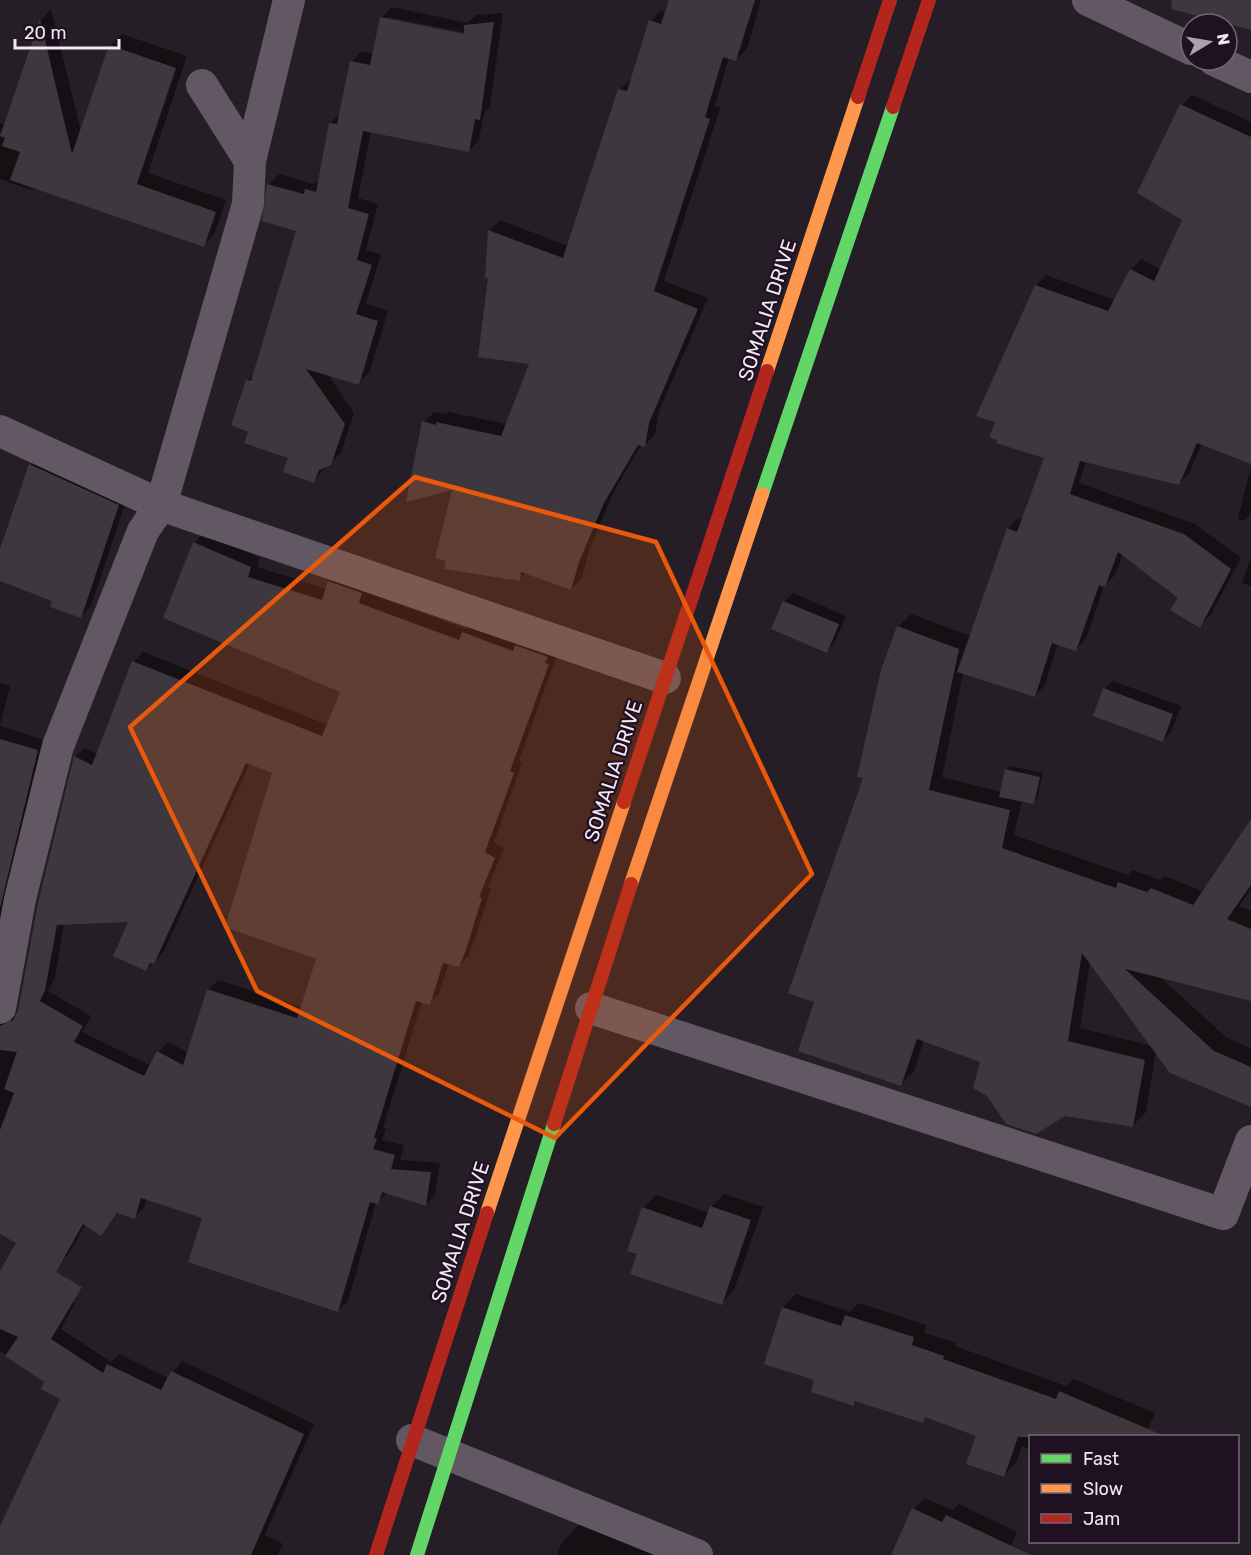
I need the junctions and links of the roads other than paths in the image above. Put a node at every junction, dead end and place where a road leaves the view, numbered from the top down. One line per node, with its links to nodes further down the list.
1 (289, 0): 7 (street)
2 (890, 0): 10 (main road, SOMALIA DRIVE)
3 (929, 0): 12 (main road)
4 (1088, 0): 5 (street)
5 (1179, 43)
6 (202, 85): 7 (street)
7 (250, 161): 9 (street)
8 (0, 431): 9 (street)
9 (161, 505): 10 (street); 11 (street)
10 (665, 678): 14 (main road, SOMALIA DRIVE)
11 (0, 1008)
12 (591, 1008): 13 (street); 15 (main road)
13 (1251, 1141)
14 (412, 1440): 15 (street); 16 (main road, SOMALIA DRIVE)
15 (448, 1455): 17 (main road); 18 (street)
16 (376, 1555)
17 (417, 1555)
18 (697, 1555)

